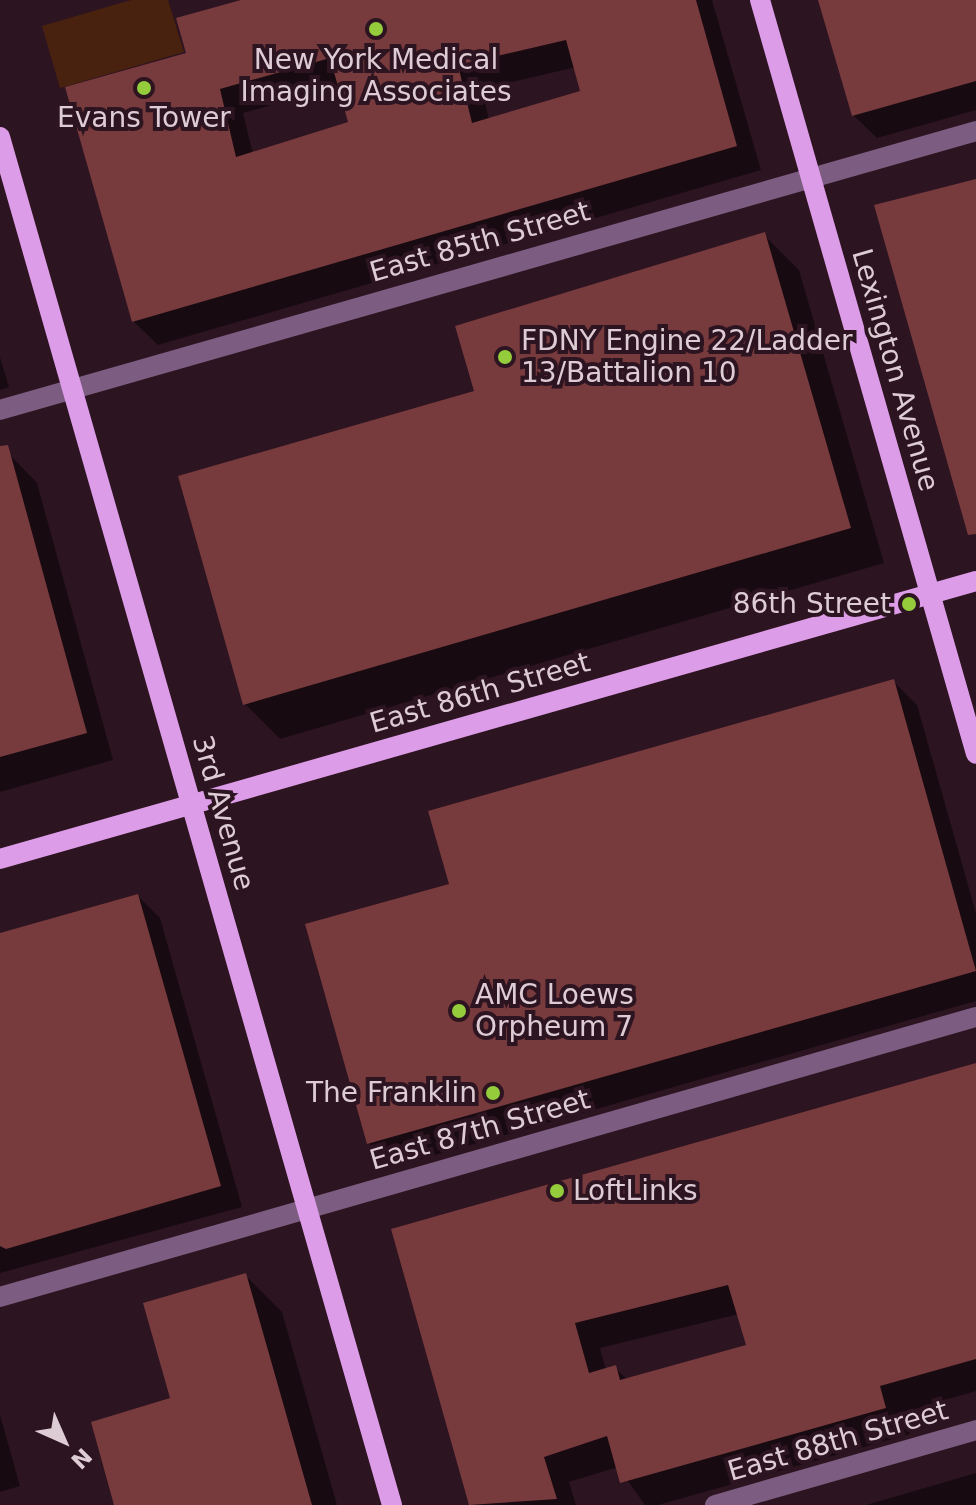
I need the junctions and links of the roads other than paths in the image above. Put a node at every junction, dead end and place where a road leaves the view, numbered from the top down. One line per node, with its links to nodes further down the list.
1 (760, 0): 4 (main road, Lexington Avenue)
2 (976, 131): 4 (street, East 85th Street)
3 (0, 137): 5 (main road, 3rd Avenue)
4 (811, 179): 5 (street, East 85th Street); 8 (main road, Lexington Avenue)
5 (72, 390): 6 (street, East 85th Street); 10 (main road, 3rd Avenue)
6 (0, 410)
7 (976, 581): 8 (main road, East 86th Street)
8 (930, 594): 9 (main road, Lexington Avenue); 10 (main road, East 86th Street)
9 (976, 754)
10 (191, 804): 11 (main road, East 86th Street); 13 (main road, 3rd Avenue)
11 (0, 859)
12 (976, 1017): 13 (street, East 87th Street)
13 (307, 1209): 14 (street, East 87th Street); 16 (main road, 3rd Avenue)
14 (0, 1297)
15 (976, 1430): 17 (street, East 88th Street)
16 (392, 1505)
17 (715, 1505)

